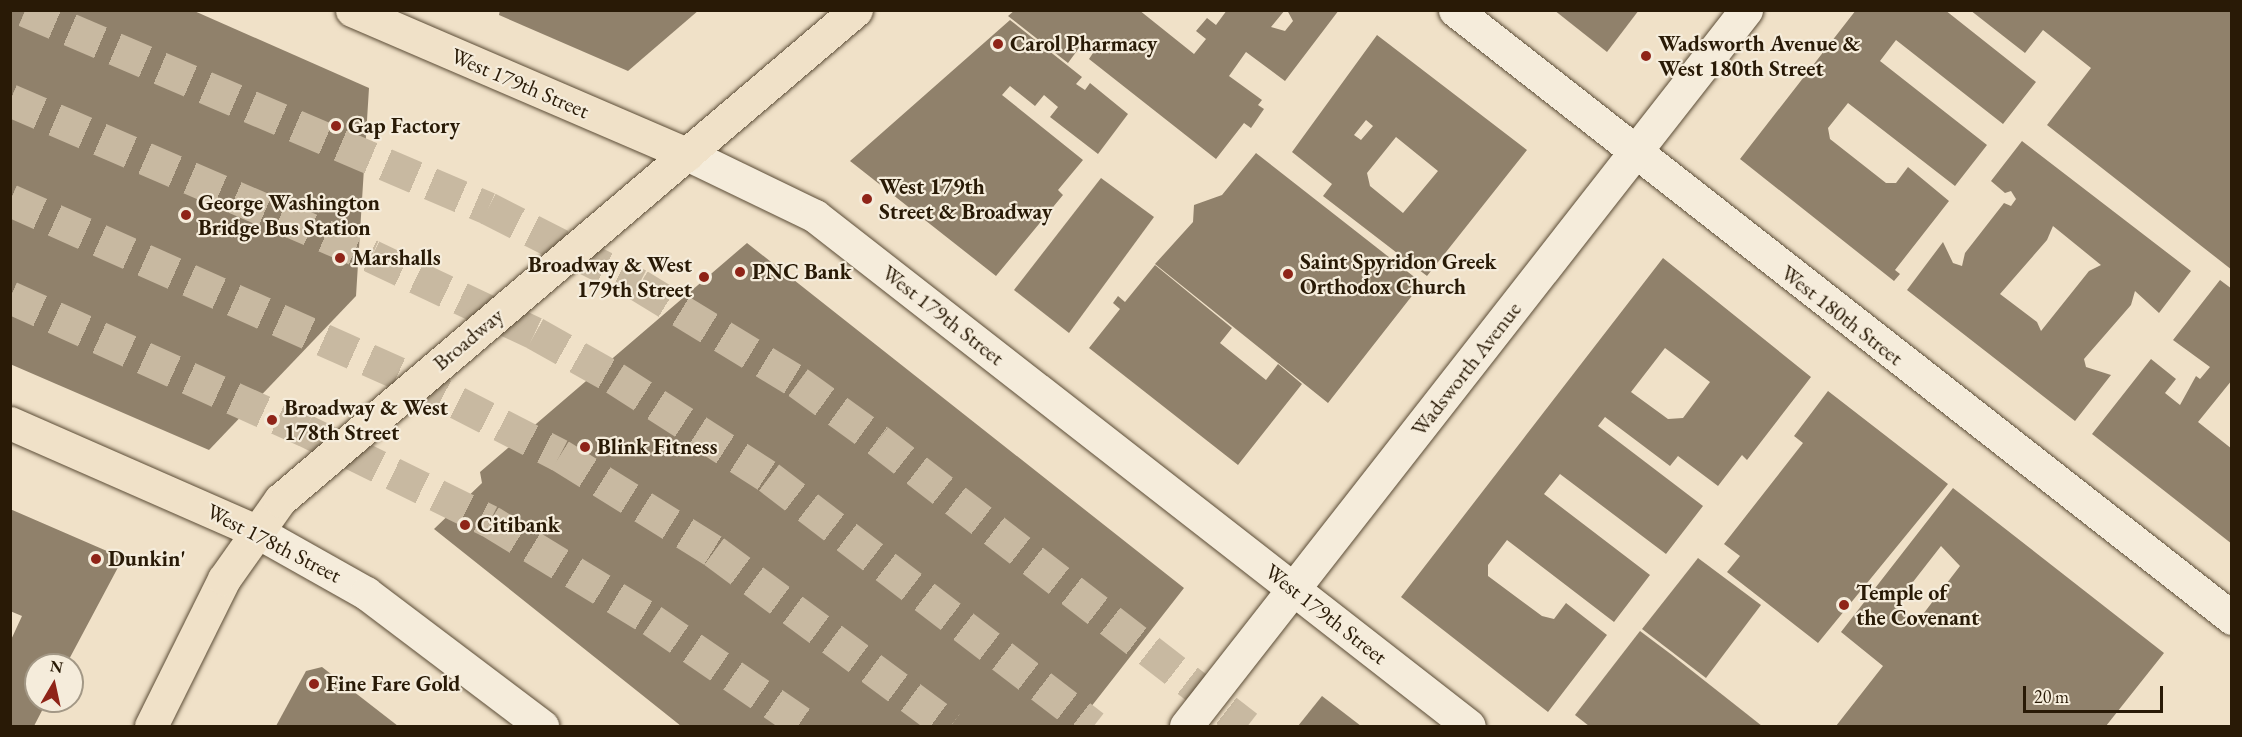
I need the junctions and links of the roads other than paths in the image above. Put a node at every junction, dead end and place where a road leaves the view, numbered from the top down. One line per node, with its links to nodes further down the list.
1 (352, 10): 6 (main road, West 179th Street)
2 (856, 10): 6 (main road, Broadway)
3 (1455, 10): 5 (street, West 180th Street)
4 (1746, 10): 5 (street, Wadsworth Avenue)
5 (1634, 152): 9 (street, Wadsworth Avenue); 10 (street, West 180th Street)
6 (687, 154): 8 (main road, Broadway); 9 (street, West 179th Street)
7 (10, 423): 8 (main road, West 178th Street)
8 (254, 530): 11 (main road, Broadway); 12 (street, West 178th Street)
9 (1293, 589): 13 (street, Wadsworth Avenue); 14 (street, West 179th Street)
10 (2232, 618)
11 (151, 726)
12 (542, 726)
13 (1186, 726)
14 (1469, 726)

